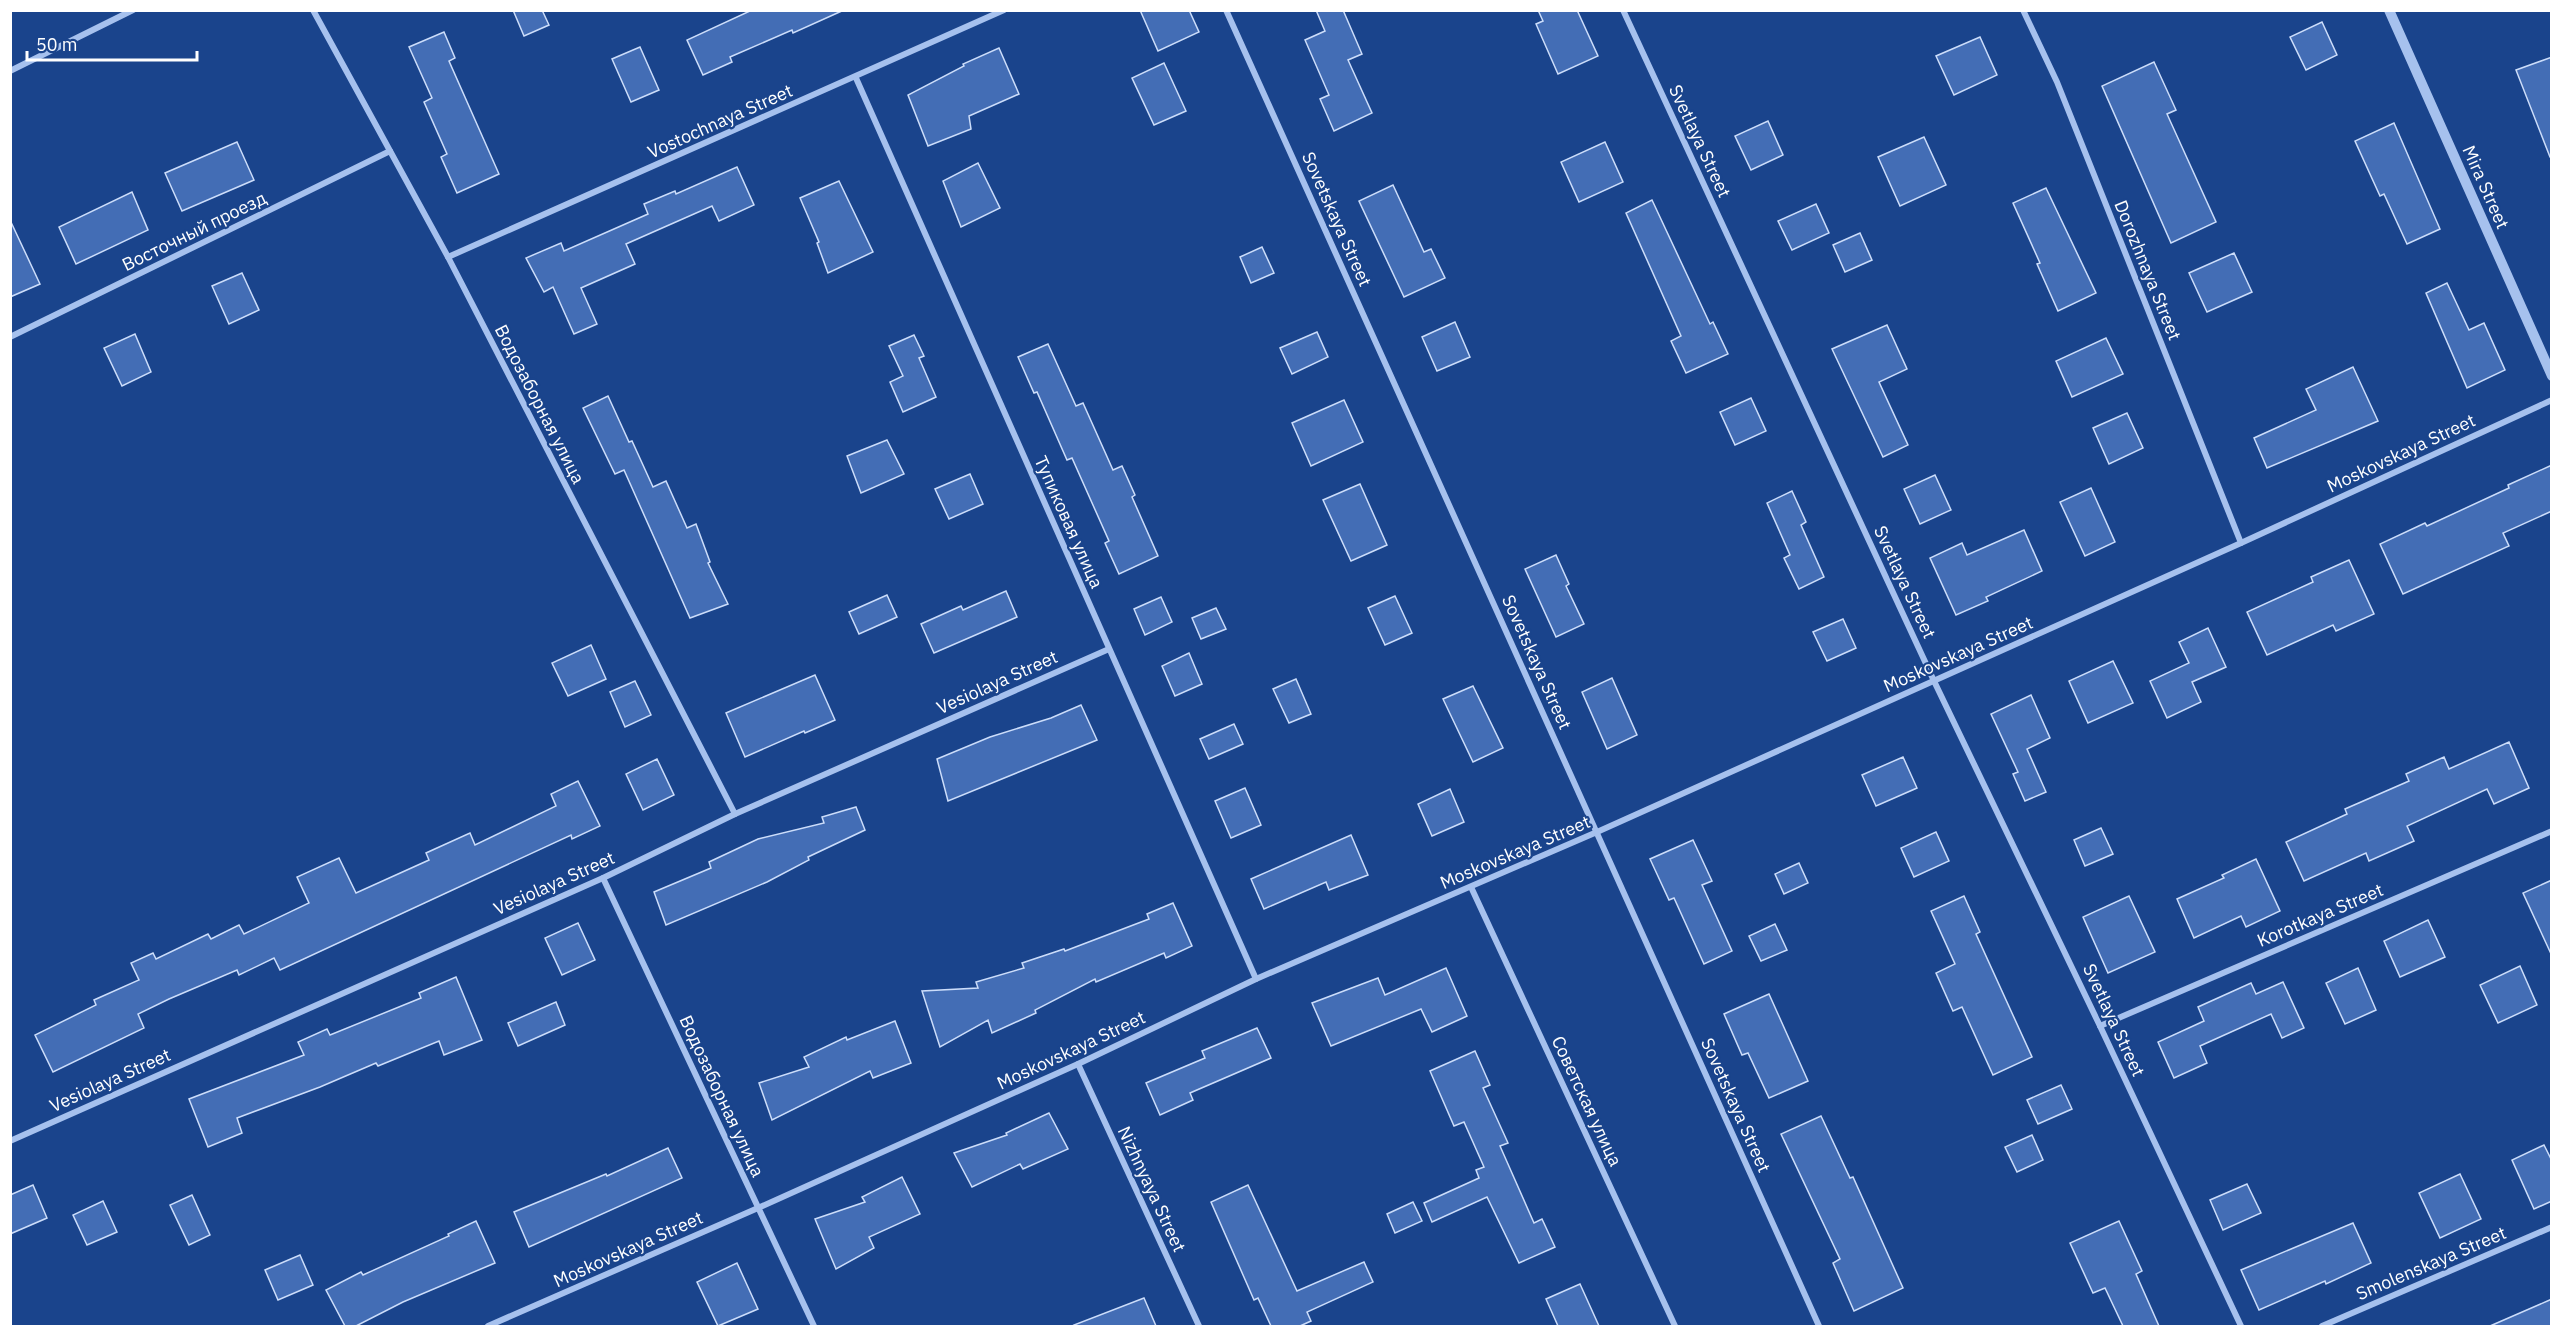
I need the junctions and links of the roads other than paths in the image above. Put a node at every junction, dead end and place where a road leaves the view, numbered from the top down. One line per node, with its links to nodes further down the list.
1 (133, 10): 8 (street)
2 (313, 10): 10 (street, Водозаборная улица)
3 (1004, 10): 9 (street, Vostochnaya Street)
4 (1226, 10): 20 (street, Sovetskaya Street)
5 (1623, 10): 17 (street, Svetlaya Street)
6 (2023, 10): 15 (street, Dorozhnaya Street)
7 (2389, 10): 13 (street, Mira Street)
8 (10, 71)
9 (856, 78): 11 (street, Vostochnaya Street); 16 (street, Тупиковая улица)
10 (390, 151): 11 (street, Водозаборная улица); 12 (street, Восточный проезд)
11 (448, 257): 18 (street, Водозаборная улица)
12 (10, 338)
13 (2552, 376)
14 (2552, 400): 15 (street, Moskovskaya Street)
15 (2241, 543): 17 (street, Moskovskaya Street)
16 (1109, 649): 18 (street, Vesiolaya Street); 23 (street, Тупиковая улица)
17 (1934, 681): 20 (street, Moskovskaya Street); 24 (street, Svetlaya Street)
18 (735, 814): 21 (street, Vesiolaya Street)
19 (2552, 831): 24 (street, Korotkaya Street)
20 (1597, 832): 22 (street, Moskovskaya Street); 33 (street, Sovetskaya Street)
21 (603, 878): 26 (street, Vesiolaya Street); 27 (street, Водозаборная улица)
22 (1471, 887): 23 (street, Moskovskaya Street); 32 (street, Советская улица)
23 (1256, 979): 25 (street, Moskovskaya Street)
24 (2100, 1026): 34 (street, Svetlaya Street)
25 (1078, 1064): 27 (street, Moskovskaya Street); 31 (street, Nizhnyaya Street)
26 (10, 1141)
27 (758, 1208): 29 (street, Moskovskaya Street); 30 (street, Водозаборная улица)
28 (2552, 1227): 35 (street, Smolenskaya Street)
29 (488, 1326)
30 (814, 1326)
31 (1199, 1326)
32 (1675, 1326)
33 (1819, 1326)
34 (2241, 1326)
35 (2322, 1326)

